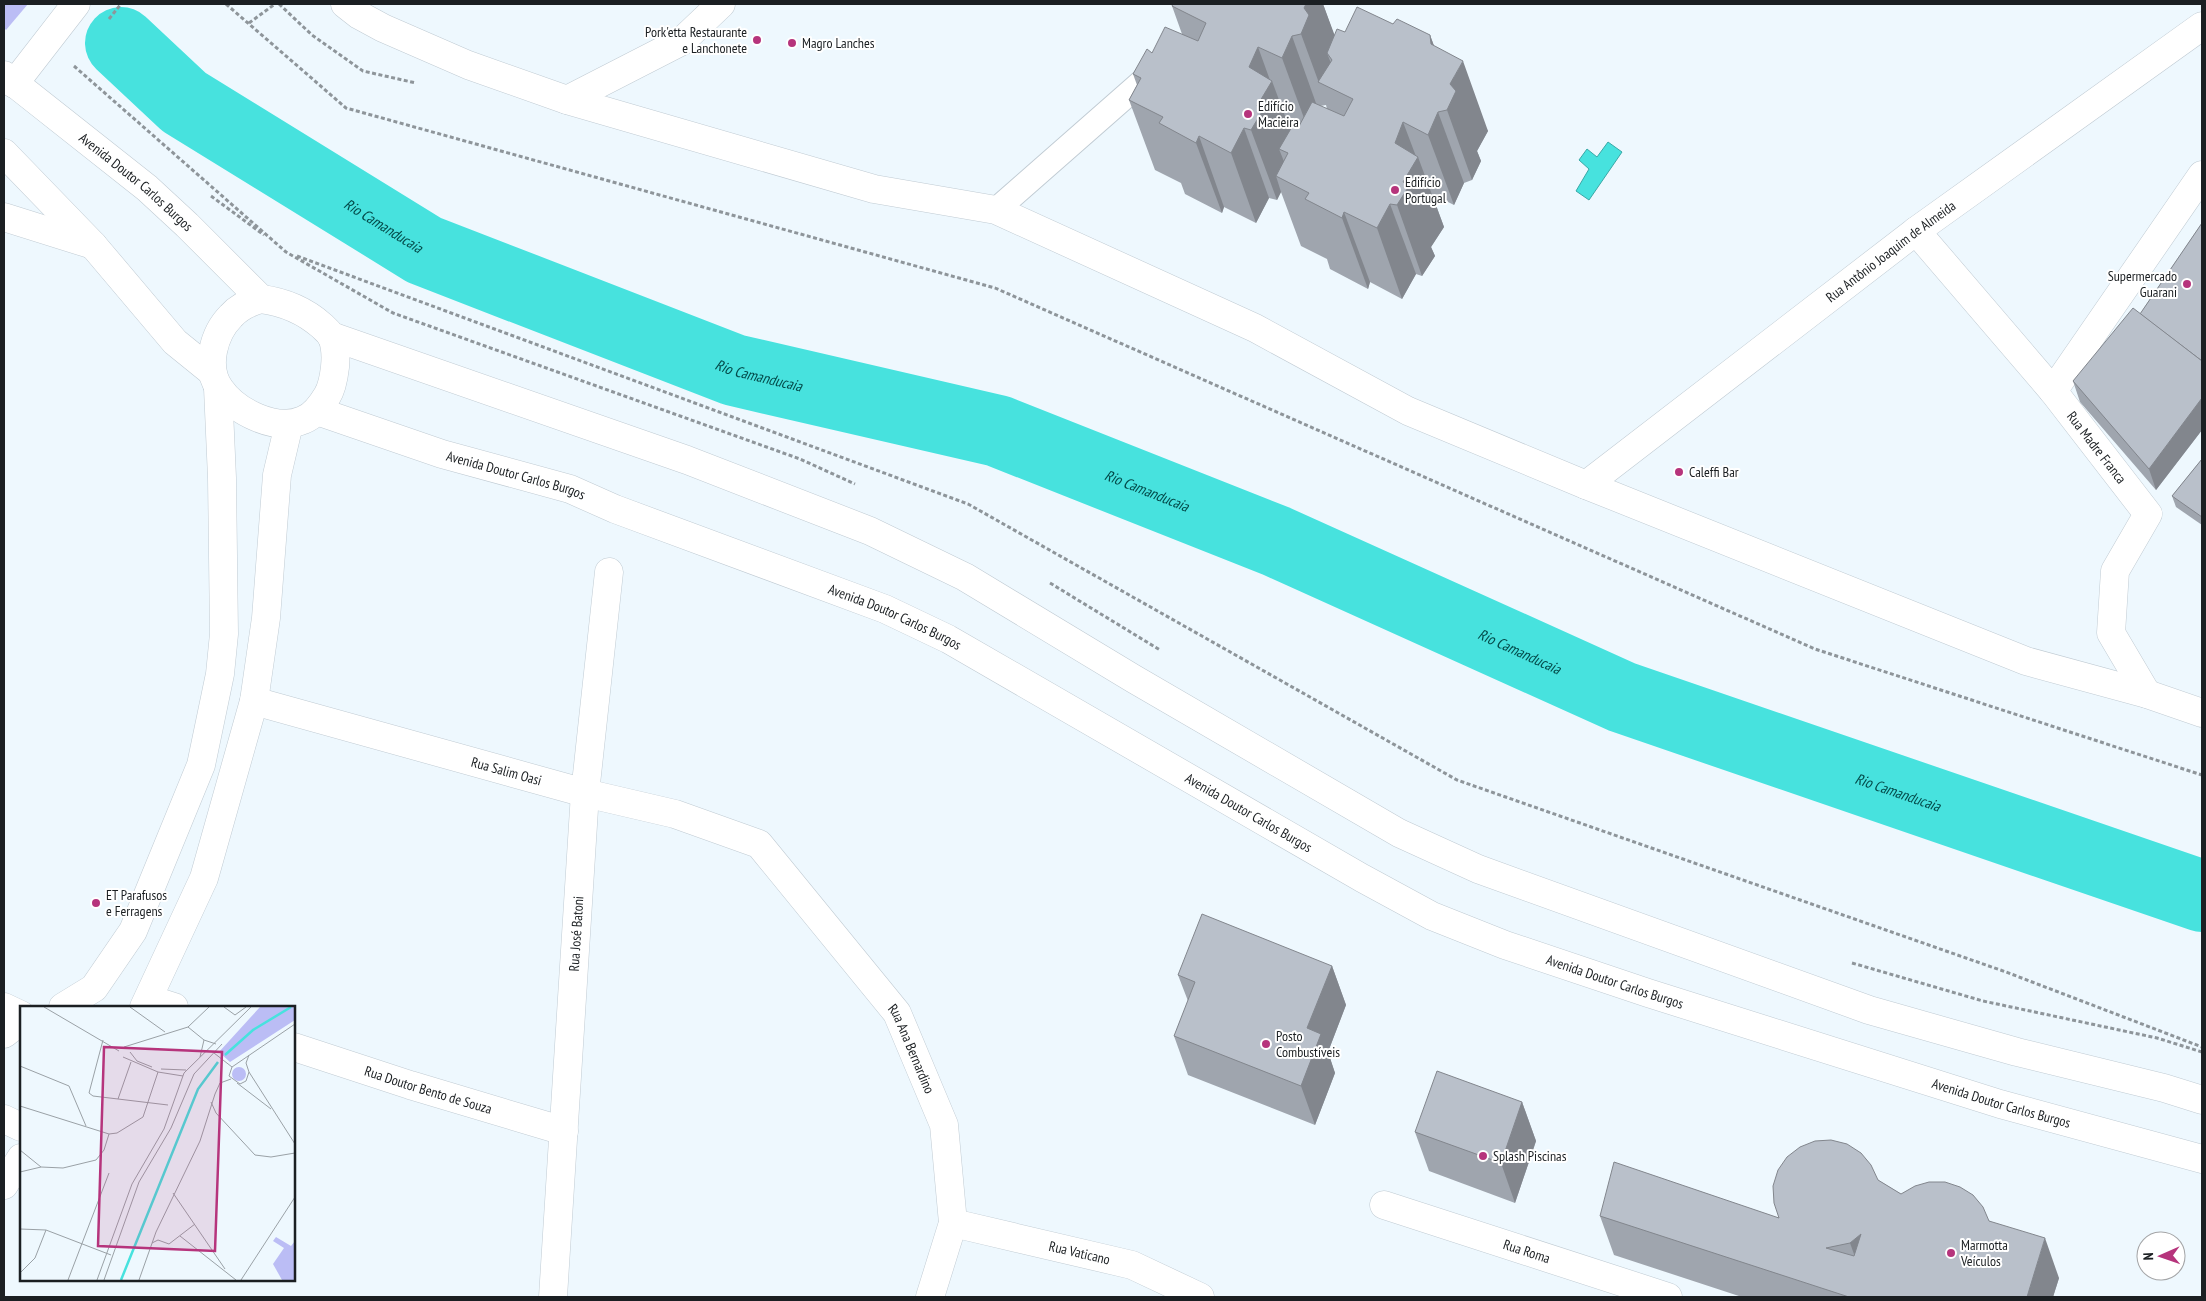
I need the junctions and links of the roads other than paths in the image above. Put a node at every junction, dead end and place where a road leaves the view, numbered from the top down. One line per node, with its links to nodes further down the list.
1 (76, 4): 6 (street)
2 (345, 4): 7 (street)
3 (721, 4): 7 (street)
4 (2202, 26): 12 (street, Rua Antônio Joaquim de Almeida)
5 (1177, 50): 10 (lane)
6 (9, 80): 14 (street, Avenida Doutor Carlos Burgos)
7 (567, 100): 10 (street)
8 (4, 153): 13 (street)
9 (2202, 175): 17 (street)
10 (996, 210): 20 (street)
11 (4, 217): 13 (street)
12 (1916, 231): 17 (street, Rua Madre Franca); 20 (street, Rua Antônio Joaquim de Almeida)
13 (92, 245): 16 (street)
14 (260, 298): 15 (street); 16 (street)
15 (331, 336): 18 (street); 34 (street)
16 (215, 380): 19 (street); 28 (street)
17 (2053, 391): 22 (street, Rua Madre Franca)
18 (317, 411): 19 (street); 38 (street, Avenida Doutor Carlos Burgos)
19 (289, 424): 23 (street)
20 (1586, 485): 22 (street)
21 (609, 572): 25 (street, Rua José Batoni)
22 (2147, 694): 24 (street)
23 (254, 701): 25 (street, Rua Salim Oasi); 27 (street)
24 (2202, 713)
25 (585, 793): 26 (street, Rua Salim Oasi); 37 (street, Rua José Batoni)
26 (759, 844): 42 (street, Rua Ana Bernardino)
27 (156, 1004)
28 (65, 1006)
29 (4, 1007): 30 (street)
30 (20, 1014)
31 (20, 1022): 32 (street)
32 (4, 1034)
33 (295, 1047): 37 (street, Rua Doutor Bento de Souza)
34 (2202, 1100)
35 (4, 1119): 36 (street)
36 (20, 1127)
37 (564, 1131): 43 (street, Rua José Batoni)
38 (2202, 1159)
39 (20, 1160): 40 (street)
40 (4, 1186)
41 (1384, 1205): 46 (street, Rua Roma)
42 (953, 1223): 44 (street, Rua Ana Bernardino); 45 (street, Rua Vaticano)
43 (553, 1297)
44 (930, 1297)
45 (1200, 1297)
46 (1668, 1297)

